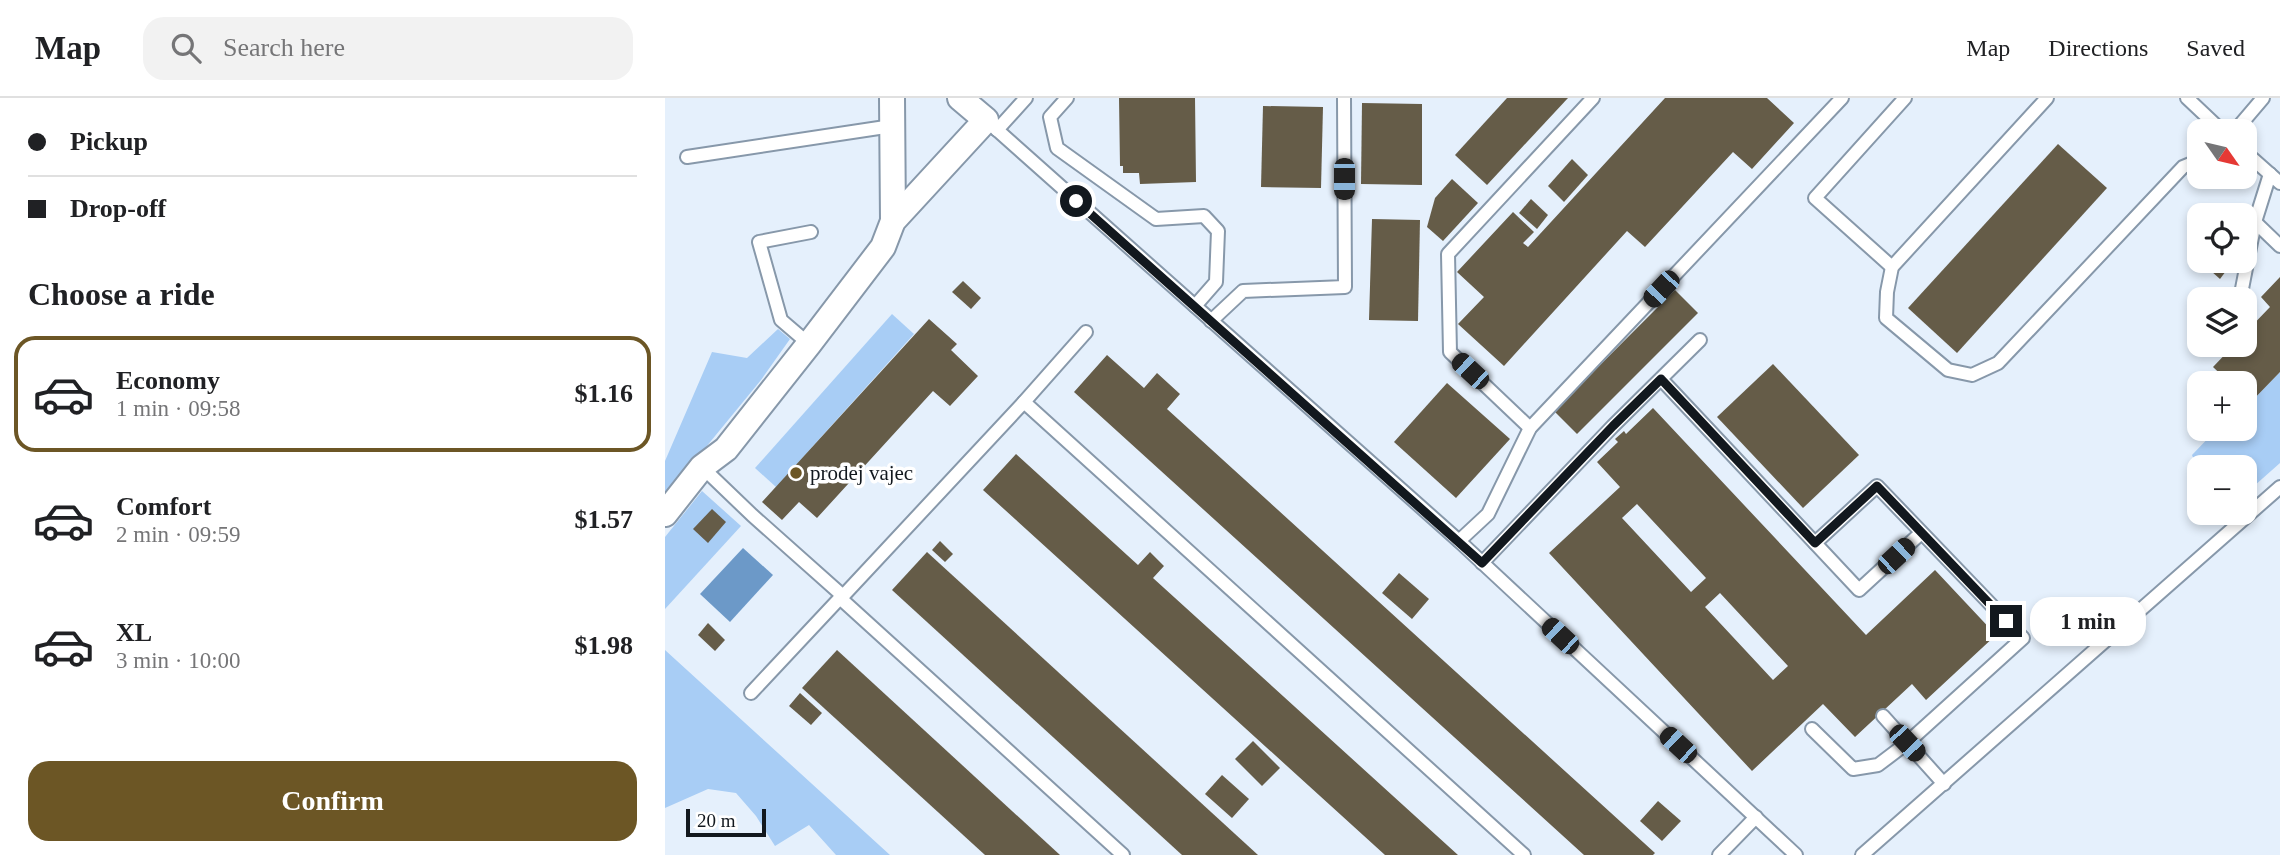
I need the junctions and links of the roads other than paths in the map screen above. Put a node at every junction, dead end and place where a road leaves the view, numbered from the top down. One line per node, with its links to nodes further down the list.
1 (892, 98): 14 (street)
2 (1026, 98): 11 (lane)
3 (1067, 98): 25 (lane)
4 (1344, 98): 26 (lane)
5 (1593, 98): 32 (lane)
6 (1842, 98): 32 (lane)
7 (1905, 98): 24 (lane)
8 (2047, 98): 24 (lane)
9 (2187, 98): 12 (lane)
10 (2263, 98): 13 (lane)
11 (979, 111): 20 (street); 25 (lane)
12 (2209, 119)
13 (2245, 119)
14 (892, 127): 15 (lane); 20 (street)
15 (687, 158)
16 (2257, 163): 18 (lane)
17 (2187, 165): 24 (lane)
18 (2275, 179): 19 (lane)
19 (2257, 218)
20 (893, 221): 29 (street)
21 (2257, 224): 23 (lane)
22 (811, 232): 29 (lane)
23 (2280, 246)
24 (1892, 267)
25 (1195, 306): 26 (lane)
26 (1211, 321): 37 (lane)
27 (1086, 332): 31 (lane)
28 (1700, 340): 30 (lane)
29 (809, 344): 33 (street)
30 (1661, 379): 38 (lane); 39 (lane)
31 (1024, 402): 40 (lane); 48 (lane)
32 (1530, 428): 37 (lane)
33 (702, 467): 35 (street); 40 (lane)
34 (2280, 487): 45 (lane)
35 (665, 514)
36 (1921, 533): 38 (lane); 38 (lane); 44 (lane)
37 (1459, 541): 39 (lane)
38 (1815, 543)
39 (1482, 563): 46 (lane)
40 (842, 597): 41 (lane); 47 (lane)
41 (751, 692)
42 (1883, 716): 44 (lane)
43 (1812, 729): 44 (lane)
44 (1907, 743): 45 (lane)
45 (1944, 784): 51 (lane)
46 (1756, 817): 49 (lane); 50 (lane)
47 (1123, 855)
48 (1524, 855)
49 (1719, 855)
50 (1796, 855)
51 (1863, 855)

